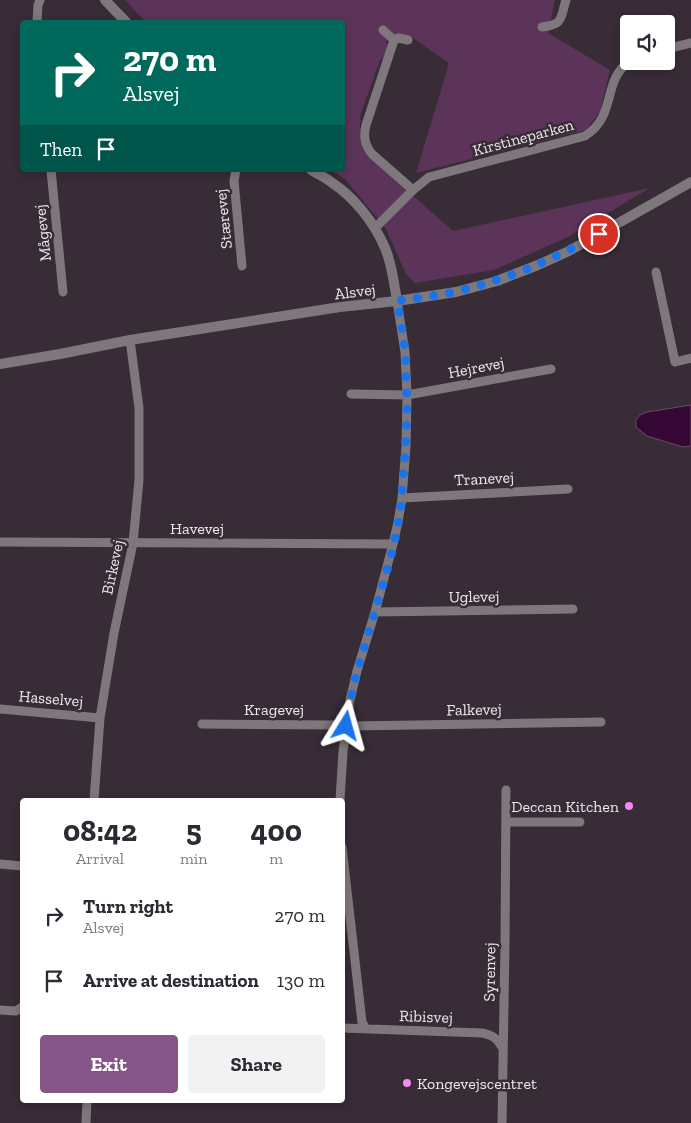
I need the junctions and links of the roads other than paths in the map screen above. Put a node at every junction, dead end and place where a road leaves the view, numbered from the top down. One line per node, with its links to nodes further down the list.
1 (40, 0): 4 (street)
2 (105, 0): 5 (street)
3 (566, 0): 6 (street)
4 (37, 20)
5 (124, 20)
6 (542, 27)
7 (383, 30): 8 (street)
8 (394, 40): 9 (street); 17 (street)
9 (408, 40)
10 (691, 43): 11 (street)
11 (675, 47)
12 (620, 70): 17 (street, Kirstineparken)
13 (51, 172): 21 (street, Mågevej)
14 (236, 172): 19 (street, Stærevej)
15 (315, 172): 18 (street)
16 (691, 182): 22 (street, Alsvej)
17 (413, 190): 18 (street, Kirstineparken)
18 (375, 228): 22 (street)
19 (242, 266)
20 (656, 272): 24 (street)
21 (63, 292)
22 (397, 301): 23 (street, Alsvej); 28 (street)
23 (130, 340): 25 (street, Alsvej); 32 (street, Birkevej)
24 (691, 358)
25 (0, 364)
26 (551, 369): 28 (street, Hejrevej)
27 (351, 394): 28 (street, Hejrevej)
28 (407, 395): 30 (street)
29 (568, 489): 30 (street, Tranevej)
30 (402, 498): 33 (street)
31 (0, 542): 32 (street, Havevej)
32 (134, 543): 33 (street, Havevej); 37 (street, Birkevej)
33 (394, 544): 35 (street)
34 (572, 609): 35 (street, Uglevej)
35 (375, 612): 40 (street)
36 (0, 708): 37 (street, Hasselvej)
37 (100, 718): 42 (street, Birkevej)
38 (601, 722): 40 (street, Falkevej)
39 (202, 724): 40 (street, Kragevej)
40 (346, 726): 43 (street)
41 (506, 790): 44 (street, Syrenvej)
42 (94, 798)
43 (340, 798)
44 (506, 822): 45 (street); 53 (street, Syrenvej)
45 (580, 822)
46 (0, 864): 47 (street)
47 (20, 866)
48 (345, 885): 52 (street)
49 (20, 1008): 50 (street)
50 (0, 1010)
51 (345, 1028): 52 (street, Ribisvej)
52 (366, 1029): 53 (street, Ribisvej)
53 (503, 1047): 56 (street, Syrenvej)
54 (87, 1103): 55 (street)
55 (86, 1123)
56 (502, 1123)

